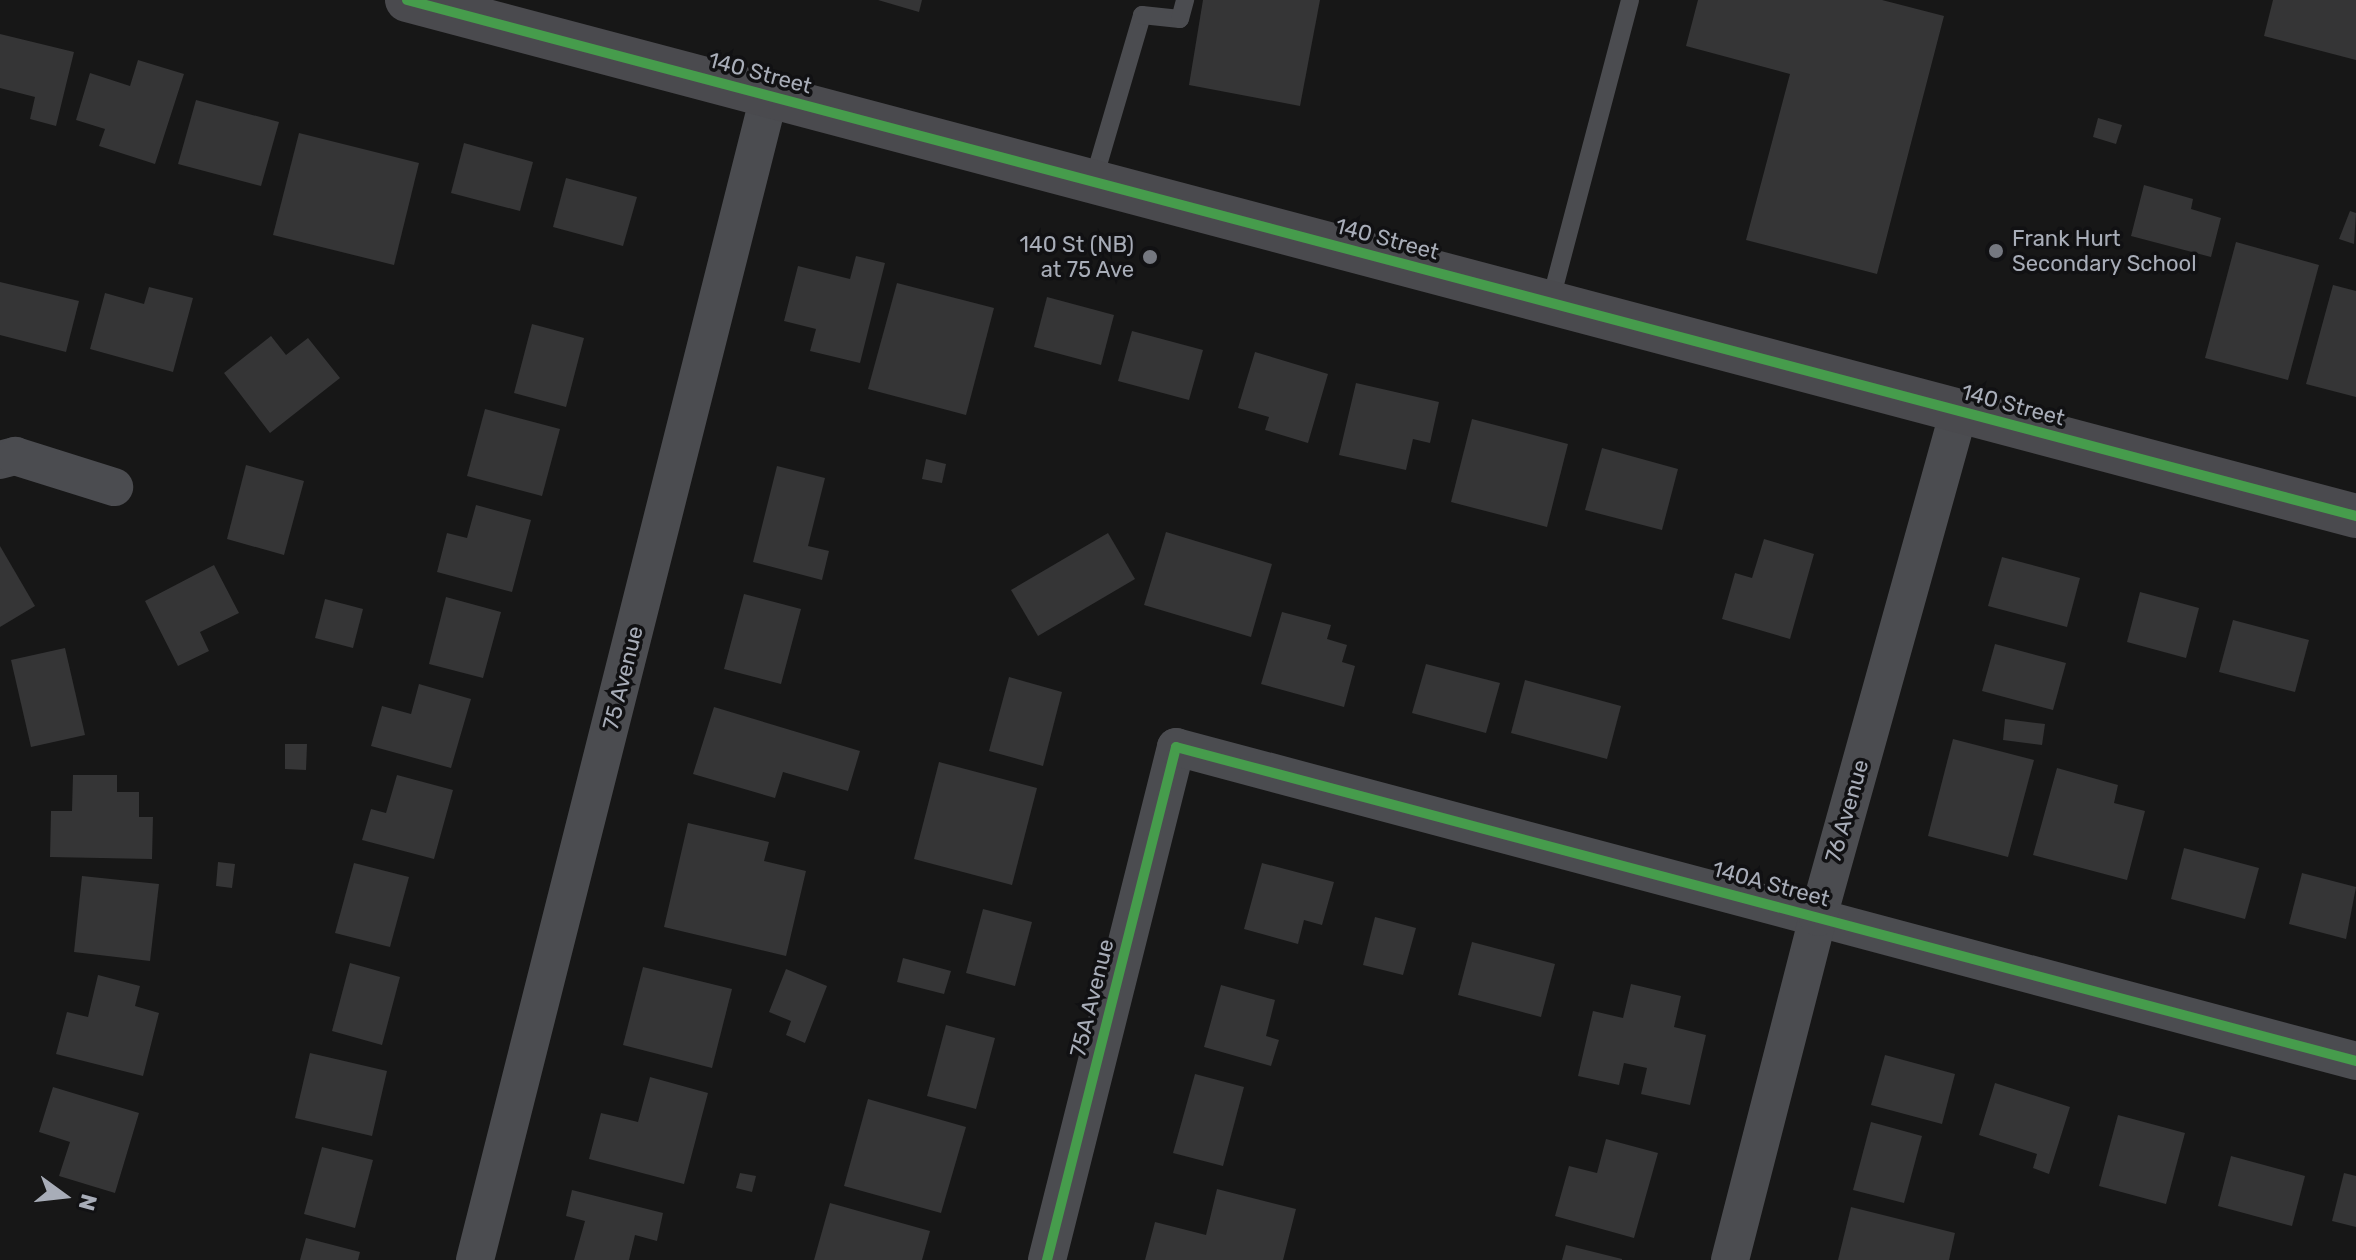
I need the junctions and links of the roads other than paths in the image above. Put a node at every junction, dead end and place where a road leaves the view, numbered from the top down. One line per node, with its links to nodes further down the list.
1 (407, 0): 4 (main road, 140 Street)
2 (1185, 0): 5 (lane)
3 (1630, 0): 6 (lane)
4 (769, 96): 5 (main road, 140 Street); 14 (street, 75 Avenue)
5 (1093, 182): 6 (main road, 140 Street)
6 (1550, 303): 7 (main road, 140 Street)
7 (1959, 411): 10 (main road, 140 Street); 12 (street, 76 Avenue)
8 (0, 460): 9 (street)
9 (114, 487)
10 (2356, 516)
11 (1176, 747): 12 (street, 140A Street); 15 (street, 75A Avenue)
12 (1818, 917): 13 (street, 140A Street); 16 (street, 76 Avenue)
13 (2356, 1061)
14 (475, 1260)
15 (1047, 1260)
16 (1730, 1260)

